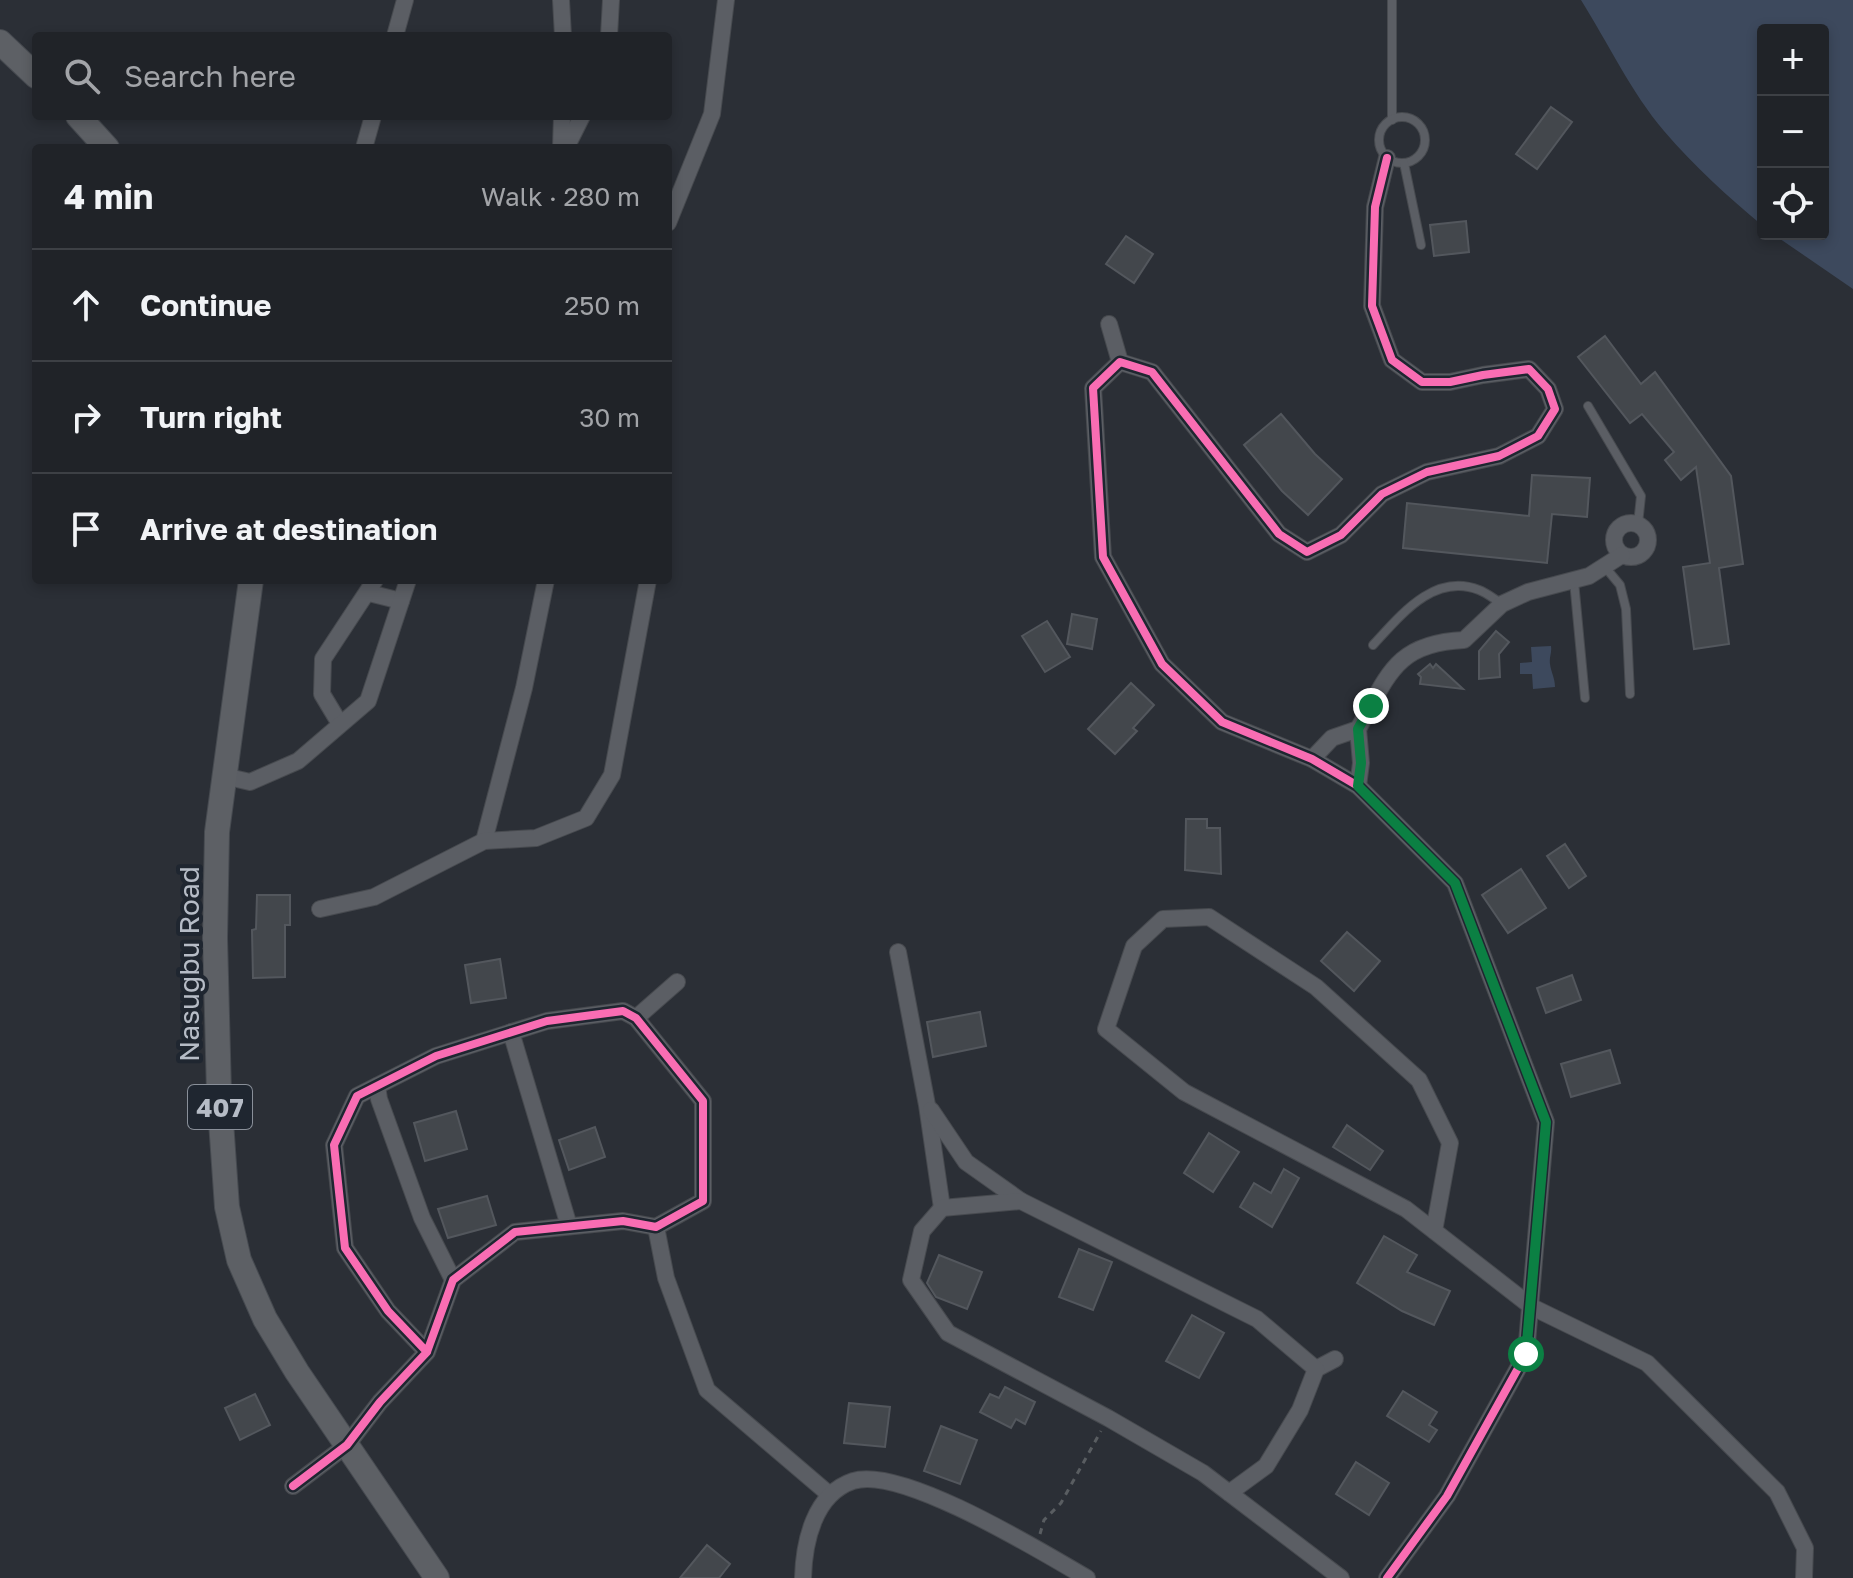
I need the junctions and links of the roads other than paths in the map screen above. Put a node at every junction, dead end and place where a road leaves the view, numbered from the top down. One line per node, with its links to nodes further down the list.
1 (405, 0): 6 (street)
2 (561, 0): 7 (street)
3 (611, 0): 8 (street)
4 (726, 0): 21 (street)
5 (1392, 0): 15 (lane)
6 (396, 32)
7 (563, 32)
8 (609, 32)
9 (0, 42): 10 (main road)
10 (32, 72)
11 (82, 120): 16 (main road)
12 (372, 120): 17 (street)
13 (562, 120): 18 (street)
14 (580, 120): 19 (street)
15 (1392, 120): 20 (lane); 20 (lane)
16 (104, 144)
17 (365, 144)
18 (564, 144)
19 (566, 144)
20 (1396, 160): 22 (lane); 24 (street)
21 (672, 213)
22 (1421, 245)
23 (1109, 324): 24 (street)
24 (1120, 362): 42 (street)
25 (1588, 406): 26 (lane)
26 (1638, 524): 27 (street); 27 (street)
27 (1622, 555): 28 (street)
28 (1604, 566): 29 (street); 38 (lane)
29 (1574, 580): 36 (street); 39 (lane)
30 (250, 584): 43 (main road, Nasugbu Road / 407)
31 (407, 584): 35 (street)
32 (545, 584): 45 (street)
33 (647, 584): 45 (street)
34 (372, 586): 35 (street); 40 (street)
35 (401, 601): 40 (street)
36 (1502, 604): 37 (lane); 41 (street)
37 (1373, 645)
38 (1630, 694)
39 (1585, 698)
40 (340, 724): 43 (street)
41 (1358, 729): 42 (street); 44 (street)
42 (1312, 759): 44 (street)
43 (224, 776): 63 (main road, Nasugbu Road / 407)
44 (1358, 786): 59 (street)
45 (484, 841): 46 (street)
46 (320, 909)
47 (898, 952): 52 (street)
48 (677, 982): 49 (street)
49 (636, 1018): 50 (street); 56 (street)
50 (511, 1032): 51 (street); 55 (street)
51 (377, 1086): 58 (street); 60 (street)
52 (927, 1105): 53 (street); 54 (street)
53 (1021, 1201): 54 (street); 62 (street)
54 (942, 1208): 65 (street)
55 (569, 1226): 56 (street); 58 (street)
56 (656, 1227): 66 (street)
57 (1434, 1231): 57 (street); 59 (street)
58 (453, 1280): 60 (street)
59 (1532, 1307): 71 (street); 72 (street)
60 (427, 1352): 63 (street)
61 (1335, 1359): 62 (street)
62 (1316, 1369): 65 (street)
63 (347, 1445): 64 (street); 67 (main road, Nasugbu Road / 407)
64 (293, 1486)
65 (1229, 1493): 70 (street)
66 (830, 1495): 68 (street); 69 (street)
67 (437, 1578)
68 (801, 1578)
69 (1087, 1578)
70 (1341, 1578)
71 (1387, 1578)
72 (1804, 1578)

